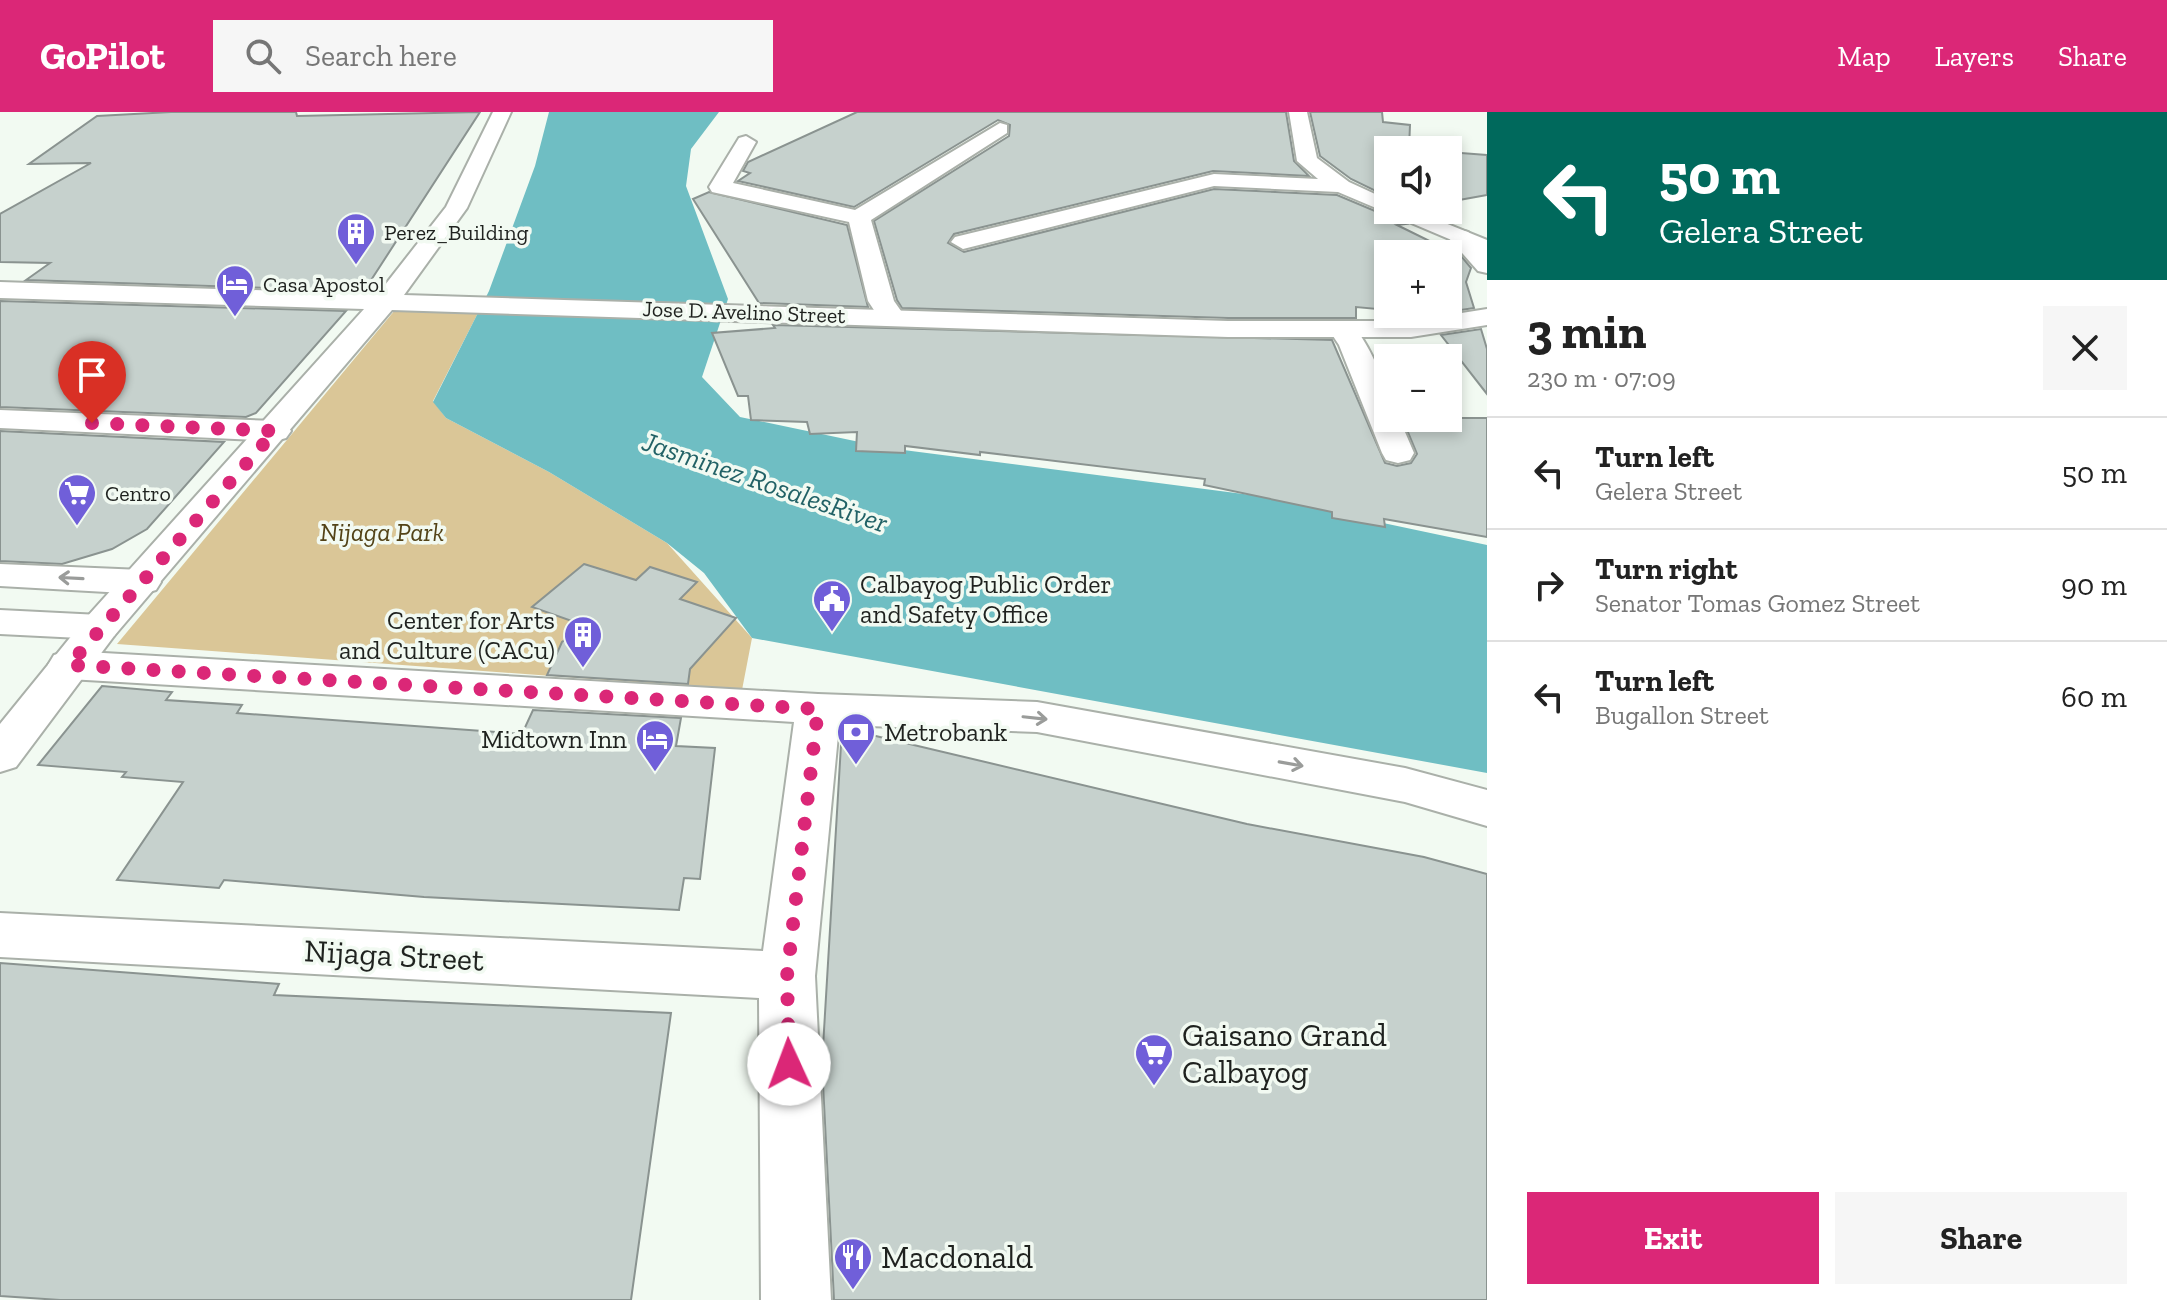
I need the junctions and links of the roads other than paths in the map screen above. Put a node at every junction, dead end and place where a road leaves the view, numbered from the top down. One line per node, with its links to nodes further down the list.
1 (502, 112): 15 (main road)
2 (1298, 112): 5 (main road)
3 (1000, 129): 7 (main road)
4 (746, 142): 7 (main road)
5 (1342, 186): 6 (main road); 10 (main road)
6 (1374, 201)
7 (859, 218): 18 (main road)
8 (1428, 224): 9 (main road)
9 (1460, 237): 11 (main road); 12 (main road)
10 (963, 242)
11 (1487, 245)
12 (1487, 266)
13 (0, 290): 15 (main road, Jose D. Avelino Street)
14 (1487, 293): 16 (main road)
15 (387, 300): 18 (main road, Jose D. Avelino Street); 23 (main road)
16 (1462, 305)
17 (1487, 317): 19 (main road, Jose D. Avelino Street)
18 (893, 318): 20 (main road, Jose D. Avelino Street)
19 (1411, 329): 20 (main road, Jose D. Avelino Street); 21 (main road)
20 (1343, 330): 24 (main road)
21 (1487, 330)
22 (0, 419): 23 (main road)
23 (275, 431): 26 (main road)
24 (1398, 453)
25 (0, 575): 26 (main road, one-way to 25)
26 (142, 582): 28 (main road)
27 (0, 622): 28 (main road)
28 (100, 627): 29 (main road)
29 (69, 665): 30 (main road); 31 (main road)
30 (818, 709): 32 (main road, one-way to 32); 34 (main road)
31 (0, 756)
32 (1487, 808)
33 (0, 935): 34 (main road, Nijaga Street)
34 (787, 976): 35 (main road)
35 (796, 1300)

